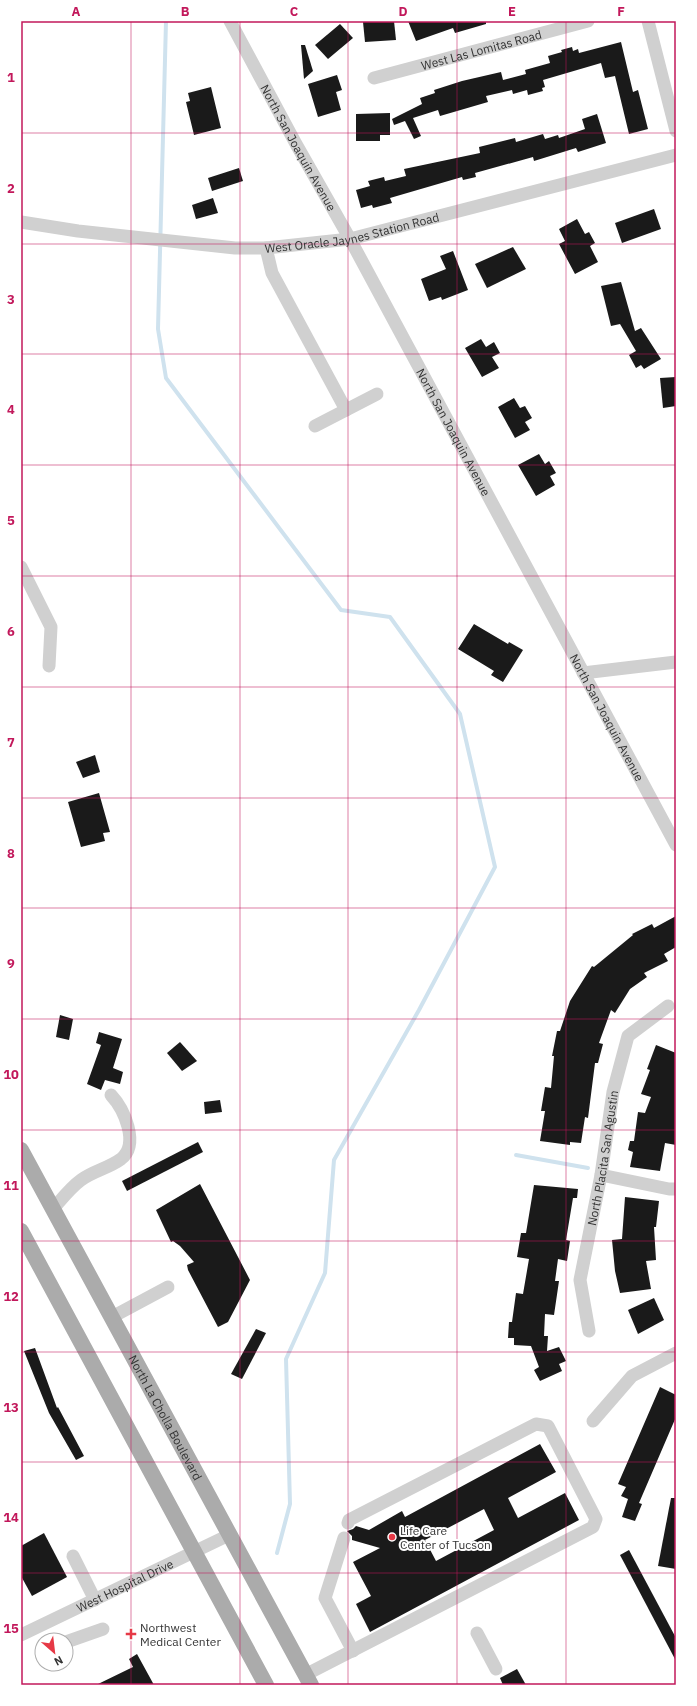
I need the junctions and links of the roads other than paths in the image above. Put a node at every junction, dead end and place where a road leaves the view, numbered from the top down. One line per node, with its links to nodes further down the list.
1 (230, 21): 8 (street, North San Joaquin Avenue)
2 (588, 21): 4 (street, West Las Lomitas Road)
3 (648, 21): 5 (street)
4 (374, 78)
5 (676, 130)
6 (676, 155): 8 (street, West Oracle Jaynes Station Road)
7 (21, 222): 9 (street, West Oracle Jaynes Station Road)
8 (350, 239): 9 (street, West Oracle Jaynes Station Road); 16 (street, North San Joaquin Avenue)
9 (266, 248): 11 (street)
10 (377, 394): 11 (street)
11 (346, 410): 12 (street)
12 (315, 426)
13 (21, 567): 15 (street)
14 (676, 662): 16 (street)
15 (49, 666)
16 (583, 672): 17 (street, North San Joaquin Avenue)
17 (676, 845)
18 (668, 1006): 21 (street, North Placita San Agustin)
19 (111, 1095): 23 (street)
20 (21, 1150): 23 (main road, North La Cholla Boulevard)
21 (601, 1175): 22 (street); 27 (street, North Placita San Agustin)
22 (676, 1189)
23 (53, 1209): 26 (main road, North La Cholla Boulevard)
24 (21, 1231): 33 (main road)
25 (168, 1287): 26 (street)
26 (112, 1318): 31 (main road, North La Cholla Boulevard)
27 (589, 1331)
28 (676, 1353): 29 (street)
29 (593, 1421)
30 (348, 1524): 40 (street)
31 (229, 1535): 33 (street, West Hospital Drive); 42 (main road, North La Cholla Boulevard)
32 (344, 1538): 40 (street)
33 (195, 1553): 35 (street, West Hospital Drive); 43 (main road)
34 (74, 1556): 35 (street)
35 (95, 1600): 38 (street, West Hospital Drive)
36 (103, 1629): 39 (street)
37 (477, 1633): 41 (street)
38 (21, 1635)
39 (74, 1639)
40 (353, 1651): 42 (street)
41 (496, 1669)
42 (308, 1680)
43 (266, 1685)

